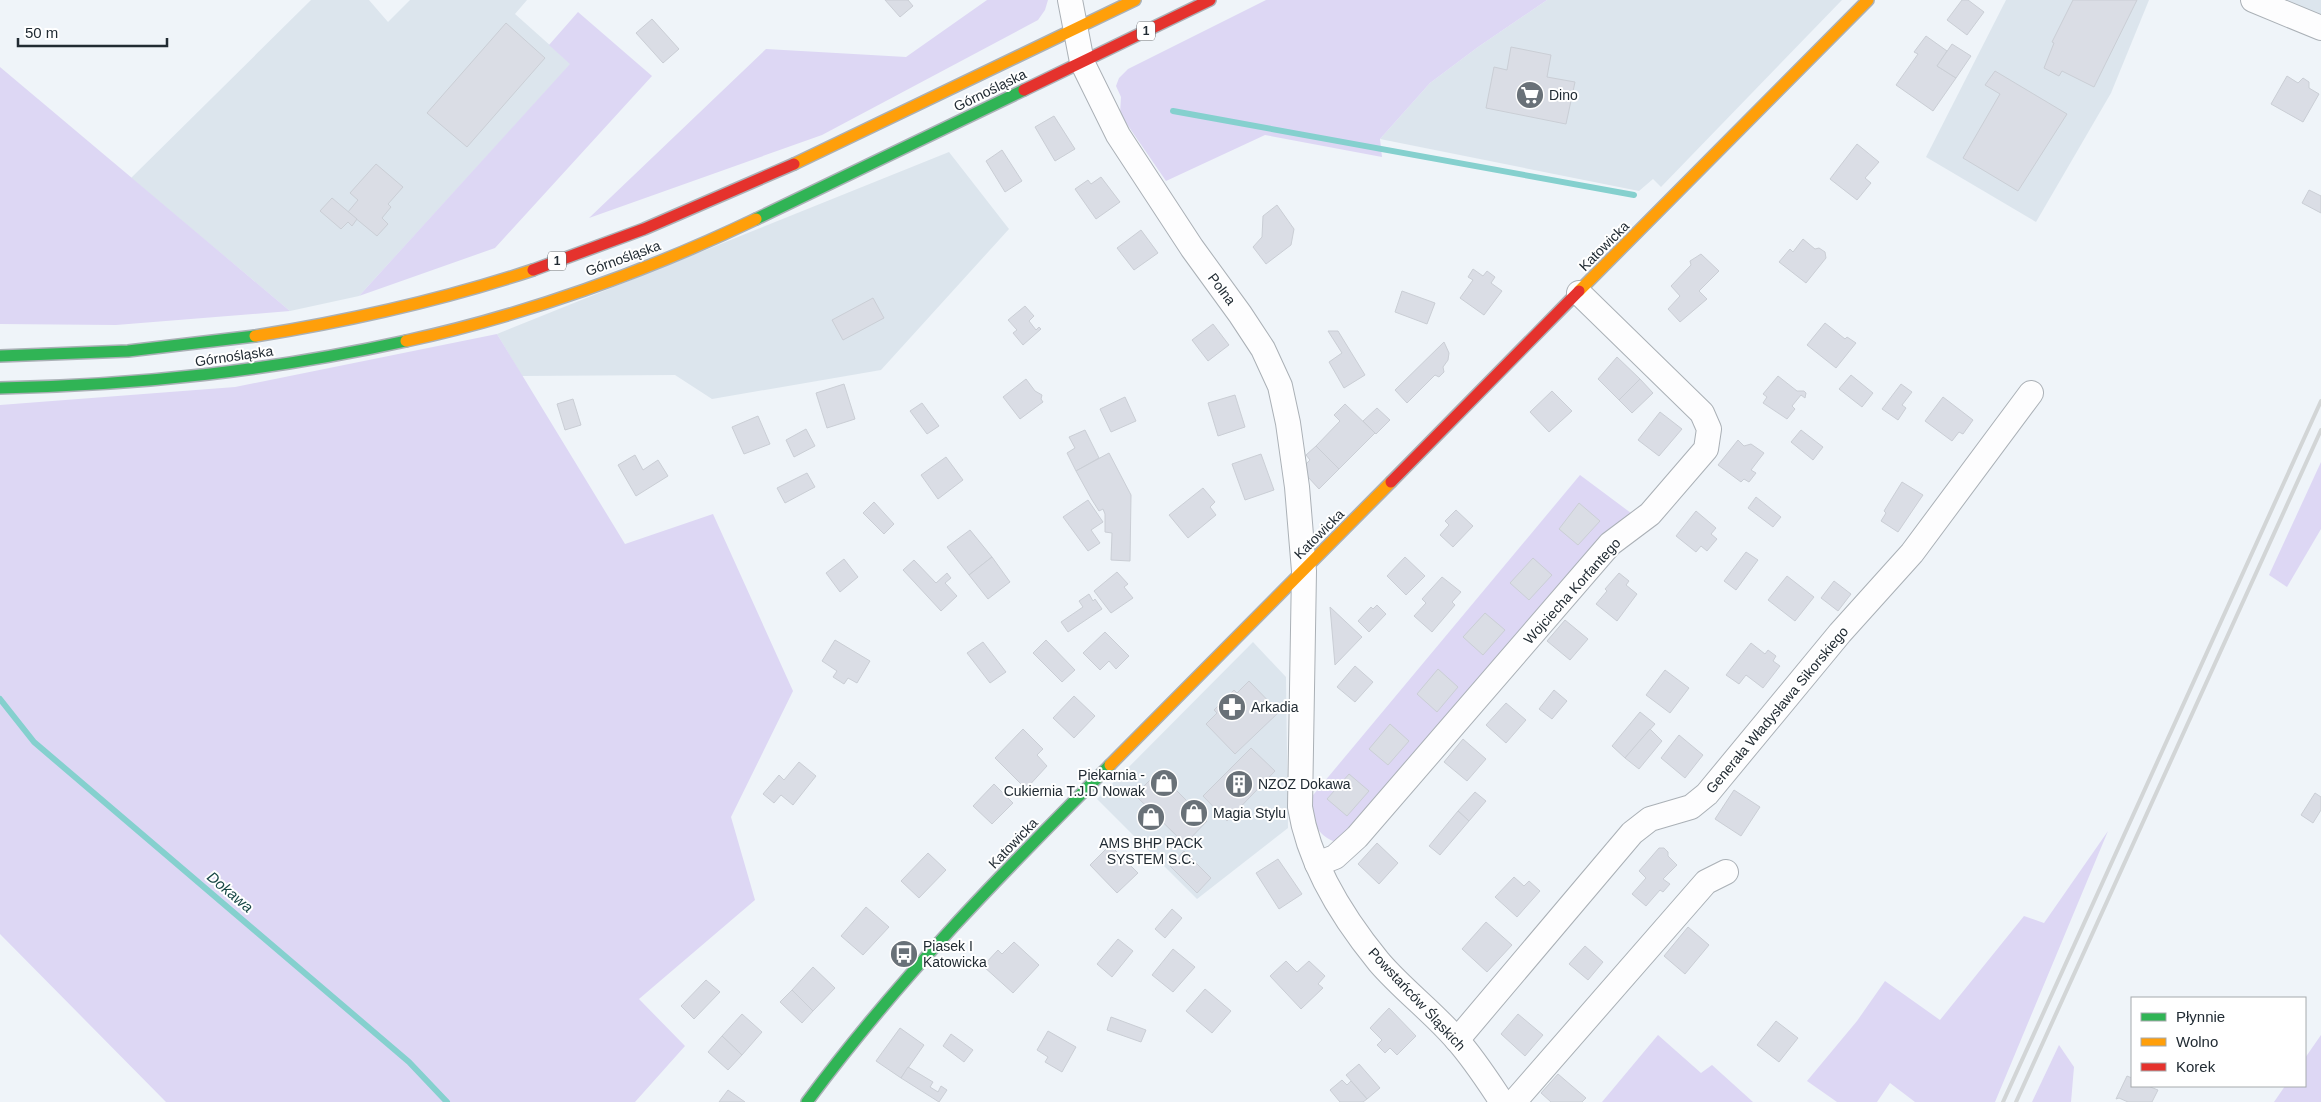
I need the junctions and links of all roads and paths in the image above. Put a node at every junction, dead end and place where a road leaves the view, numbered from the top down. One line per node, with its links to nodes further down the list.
1 (1070, 0): 7 (street, Polna)
2 (1135, 0): 7 (main road, Górnośląska / 1)
3 (1210, 0): 8 (main road, Górnośląska / 1)
4 (1868, 0): 9 (main road, Katowicka)
5 (2253, 0): 6 (street)
6 (2321, 28)
7 (1074, 30): 8 (street, Polna); 10 (main road, Górnośląska / 1)
8 (1082, 62): 11 (main road, Górnośląska / 1); 13 (street, Polna)
9 (1578, 293): 13 (main road, Katowicka); 14 (street, Wojciecha Korfantego)
10 (0, 356)
11 (0, 388)
12 (2031, 394): 16 (street, Generała Władysława Sikorskiego)
13 (1304, 571): 14 (street, Powstańców Śląskich); 17 (main road, Katowicka)
14 (1317, 864): 16 (street, Powstańców Śląskich)
15 (1726, 872): 19 (street)
16 (1457, 1040): 18 (street, Powstańców Śląskich)
17 (807, 1102)
18 (1502, 1102)
19 (1514, 1102)

